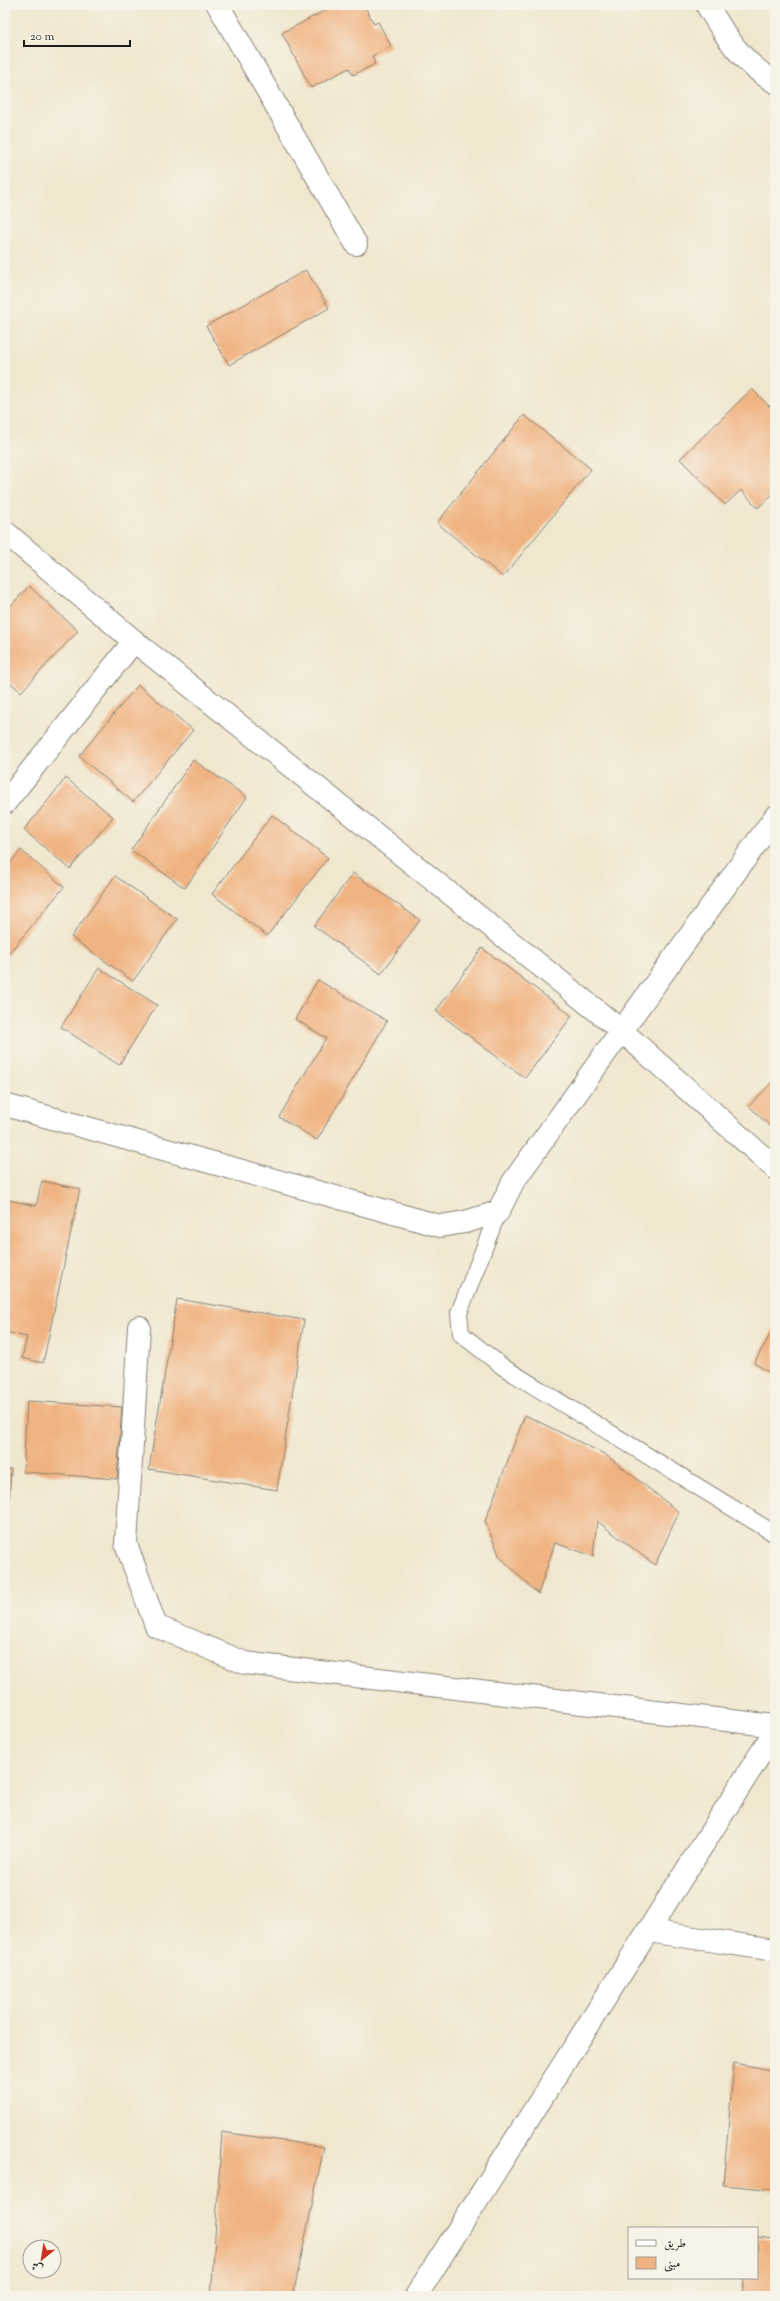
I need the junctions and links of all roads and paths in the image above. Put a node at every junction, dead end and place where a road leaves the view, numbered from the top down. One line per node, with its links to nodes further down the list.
1 (218, 5): 4 (street)
2 (707, 5): 3 (street)
3 (775, 82)
4 (356, 244)
5 (5, 532): 6 (street)
6 (134, 640): 7 (street); 9 (street)
7 (5, 803)
8 (775, 817): 9 (street)
9 (622, 1031): 11 (street); 12 (street)
10 (5, 1106): 12 (street)
11 (775, 1168)
12 (498, 1212): 14 (lane)
13 (139, 1327): 15 (street)
14 (775, 1534)
15 (775, 1726)
16 (775, 1731): 17 (street)
17 (648, 1931): 18 (street); 19 (street)
18 (775, 1950)
19 (416, 2296)

